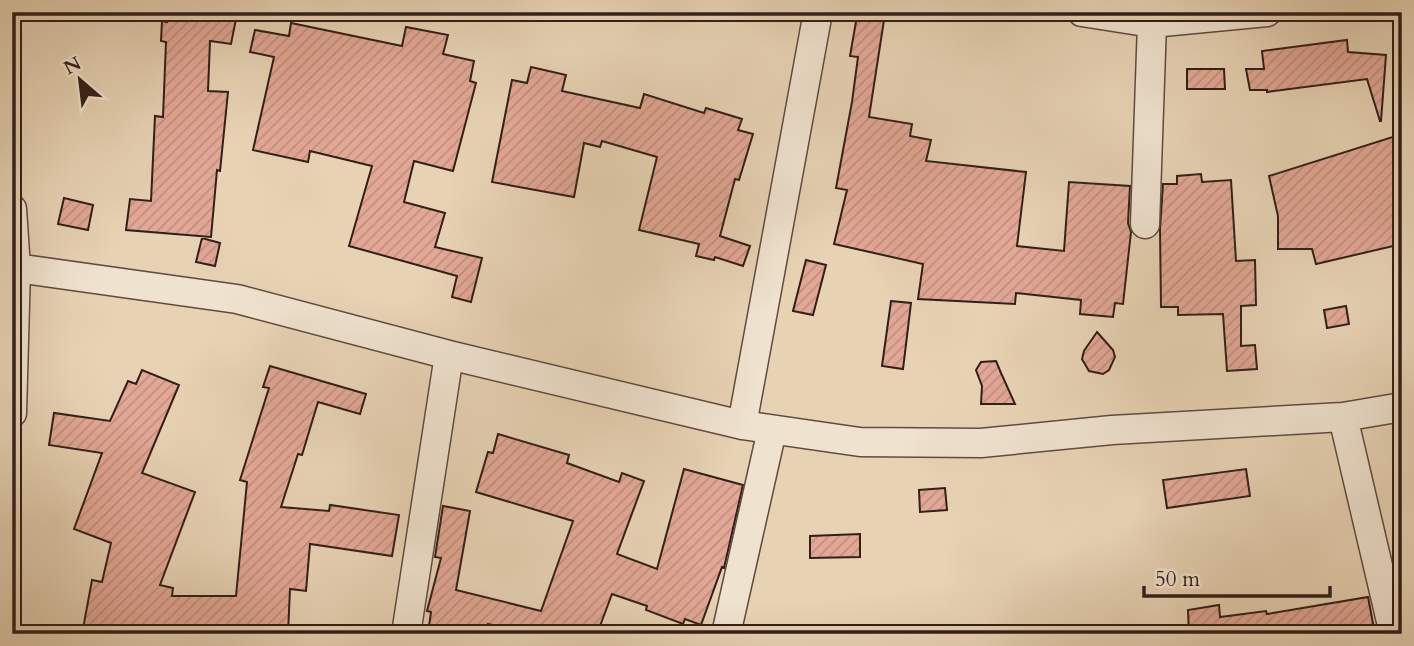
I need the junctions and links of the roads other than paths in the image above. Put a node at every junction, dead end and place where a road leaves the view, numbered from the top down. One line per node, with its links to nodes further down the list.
1 (818, 12): 12 (street)
2 (1082, 12): 4 (street)
3 (1267, 12): 4 (street)
4 (1136, 19): 6 (street)
5 (12, 209): 7 (street)
6 (1145, 224)
7 (16, 268): 8 (street); 10 (street)
8 (449, 355): 12 (street); 14 (street)
9 (1402, 407): 11 (street)
10 (12, 413)
11 (1343, 417): 13 (street); 16 (street)
12 (742, 425): 13 (street)
13 (772, 430): 15 (street)
14 (406, 634)
15 (726, 634)
16 (1394, 634)

